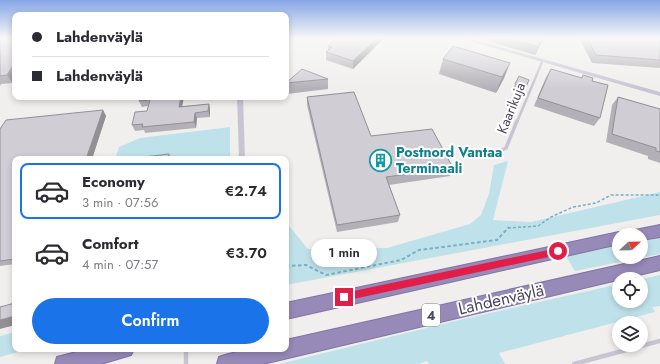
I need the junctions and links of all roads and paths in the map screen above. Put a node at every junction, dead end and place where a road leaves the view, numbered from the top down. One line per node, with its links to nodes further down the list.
1 (519, 55): 2 (street)
2 (542, 62): 3 (street); 5 (lane, Kaarikuja)
3 (660, 94)
4 (240, 100): 6 (street)
5 (492, 155)
6 (242, 156)
7 (660, 195): 12 (path)
8 (660, 231): 9 (highway)
9 (648, 233)
10 (612, 240): 13 (highway)
11 (660, 263): 15 (highway, Lahdenväylä / 4)
12 (289, 266)
13 (289, 310)
14 (660, 341): 22 (lane)
15 (289, 348)
16 (114, 352): 19 (highway)
17 (186, 352): 20 (lane)
18 (274, 352): 21 (highway, Lahdenväylä / 4)
19 (64, 364)
20 (186, 364)
21 (226, 364)
22 (574, 364)

